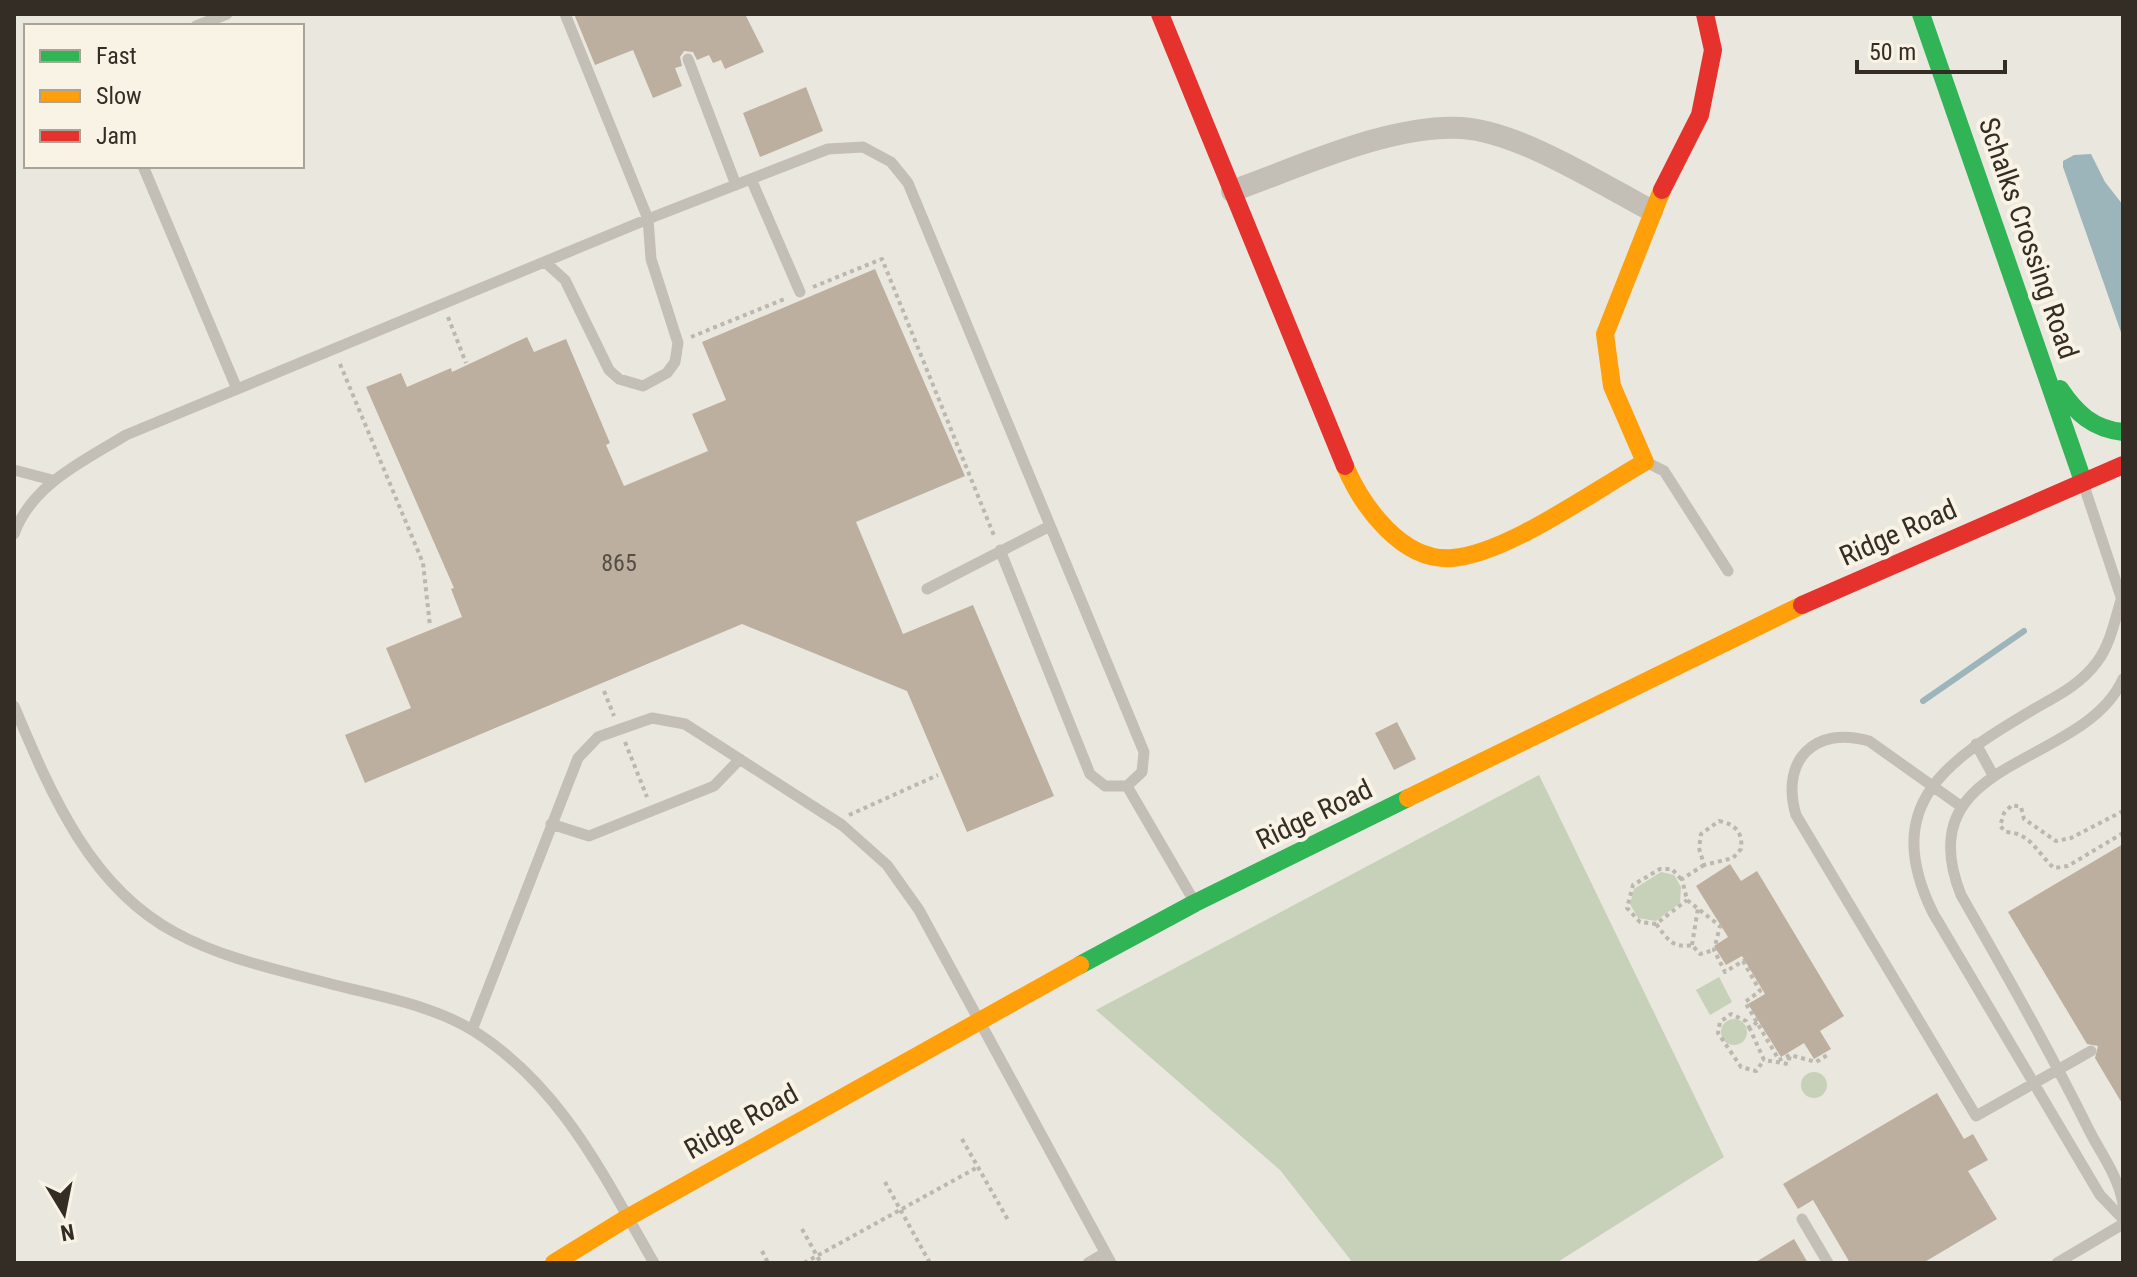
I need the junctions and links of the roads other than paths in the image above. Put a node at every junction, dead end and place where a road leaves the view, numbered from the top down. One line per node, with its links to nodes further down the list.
1 (227, 14): 6 (lane)
2 (565, 14): 13 (lane)
3 (1160, 14): 11 (street)
4 (1705, 14): 12 (street)
5 (1921, 14): 16 (street, Schalks Crossing Road)
6 (201, 24)
7 (688, 59): 10 (lane)
8 (144, 168): 17 (lane)
9 (751, 179): 10 (lane); 15 (lane); 24 (lane)
10 (736, 185): 13 (lane)
11 (1232, 191): 12 (street); 19 (street)
12 (1652, 211): 19 (street)
13 (648, 219): 14 (lane); 14 (lane)
14 (545, 262): 17 (lane)
15 (800, 292)
16 (2043, 364): 18 (street); 23 (street, Schalks Crossing Road)
17 (237, 389): 22 (lane)
18 (2123, 432)
19 (1645, 462): 27 (lane)
20 (2123, 465): 23 (street, Ridge Road)
21 (14, 470): 22 (lane)
22 (52, 480): 25 (lane)
23 (2083, 481): 29 (lane); 39 (street, Ridge Road)
24 (1050, 526): 26 (lane); 36 (lane)
25 (14, 534)
26 (1000, 550): 28 (lane); 36 (lane)
27 (1728, 571)
28 (927, 589)
29 (2122, 602): 32 (lane)
30 (2123, 679): 34 (lane)
31 (14, 706): 41 (lane)
32 (1976, 744): 34 (lane); 35 (lane)
33 (740, 759): 38 (lane); 38 (lane); 40 (lane)
34 (1993, 775): 37 (lane)
35 (1933, 785): 37 (lane); 44 (lane); 44 (lane)
36 (1127, 786): 39 (lane)
37 (1962, 807): 43 (lane)
38 (551, 824): 41 (lane)
39 (1195, 903): 40 (street, Ridge Road)
40 (977, 1020): 46 (street, Ridge Road); 49 (lane)
41 (472, 1030): 46 (lane)
42 (2091, 1051): 43 (lane)
43 (2060, 1068): 44 (lane); 45 (lane)
44 (2034, 1083): 48 (lane)
45 (2123, 1204)
46 (627, 1218): 50 (street, Ridge Road); 51 (lane)
47 (1802, 1219): 53 (lane)
48 (2123, 1222): 54 (lane)
49 (1108, 1258): 52 (lane)
50 (554, 1263)
51 (654, 1263)
52 (1088, 1263)
53 (1828, 1263)
54 (2057, 1263)

